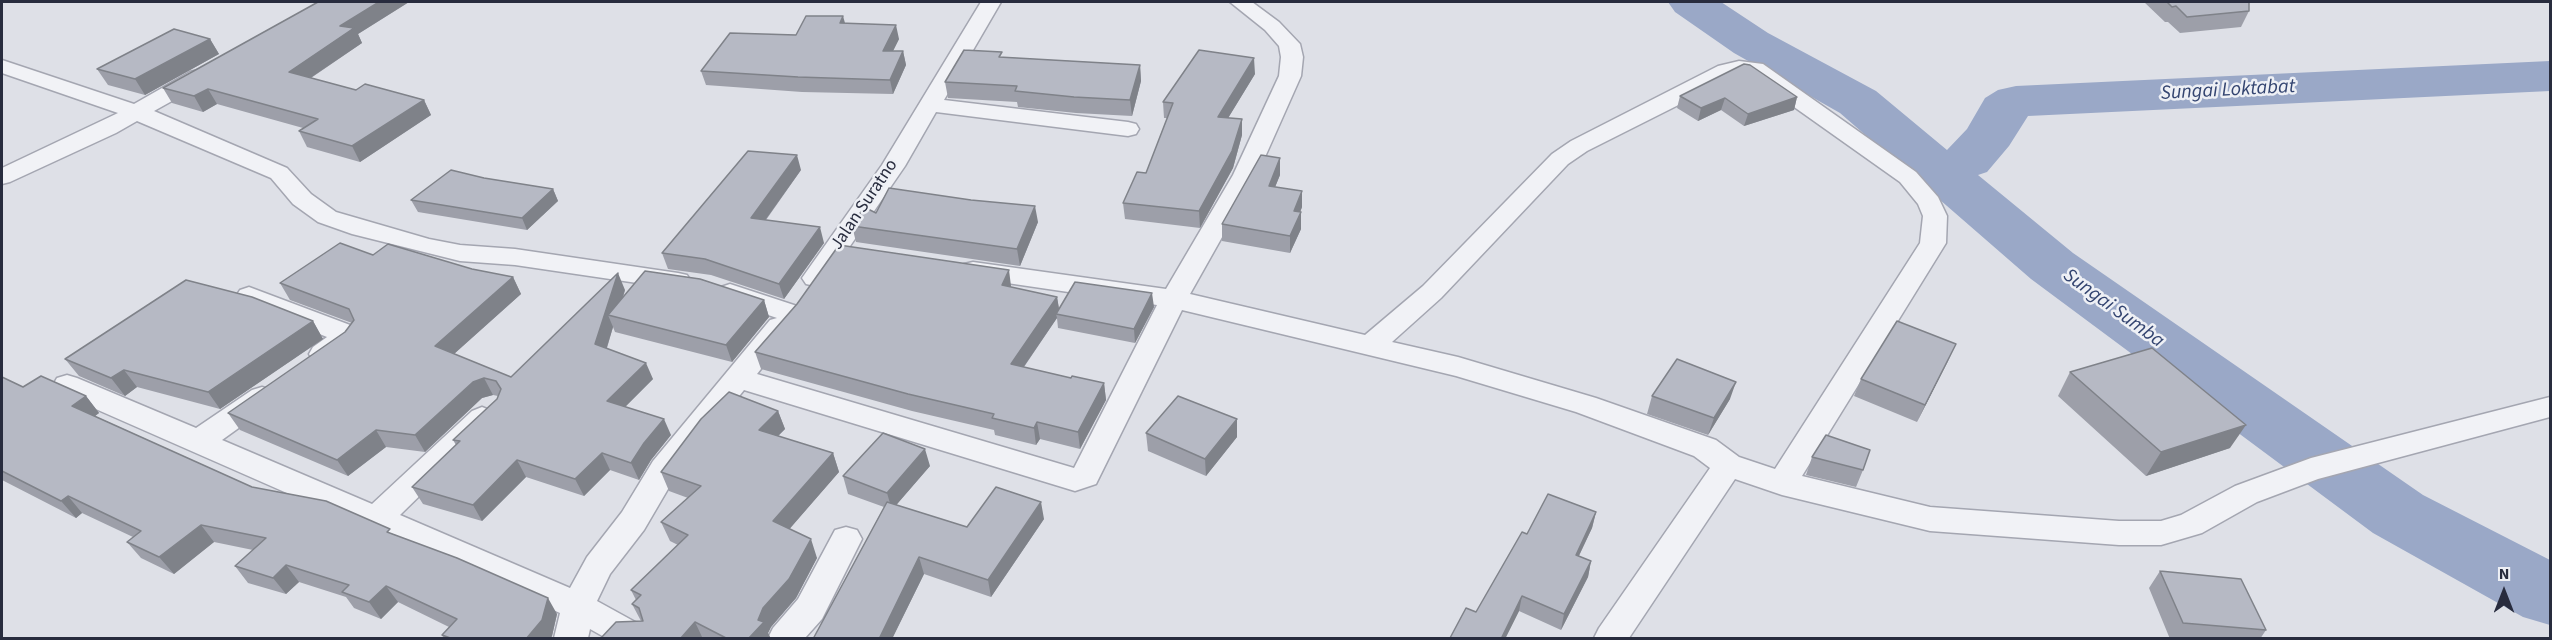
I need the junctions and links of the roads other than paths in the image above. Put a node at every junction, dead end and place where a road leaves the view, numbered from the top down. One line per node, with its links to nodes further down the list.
1 (991, 2): 5 (street, Jalan Suratno)
2 (1240, 2): 11 (street)
3 (2, 66): 6 (street)
4 (218, 66): 6 (street)
5 (930, 105): 7 (street); 12 (street, Jalan Suratno)
6 (136, 112): 8 (street); 12 (street)
7 (1128, 129)
8 (2, 177)
9 (952, 267): 11 (street)
10 (249, 296): 18 (street)
11 (1174, 299): 13 (street); 14 (street)
12 (791, 313): 14 (street, Jalan Suratno)
13 (1368, 346): 19 (street); 20 (street)
14 (738, 378): 23 (street, Jalan Suratno)
15 (68, 385): 18 (street)
16 (494, 407): 21 (street)
17 (2550, 408): 20 (street)
18 (199, 441): 21 (street)
19 (1728, 465): 20 (street); 27 (street)
20 (1782, 483)
21 (377, 518): 23 (street)
22 (846, 539): 26 (street)
23 (578, 606): 24 (street, Jalan Suratno); 25 (street)
24 (571, 639)
25 (634, 639)
26 (785, 639)
27 (1611, 639)

